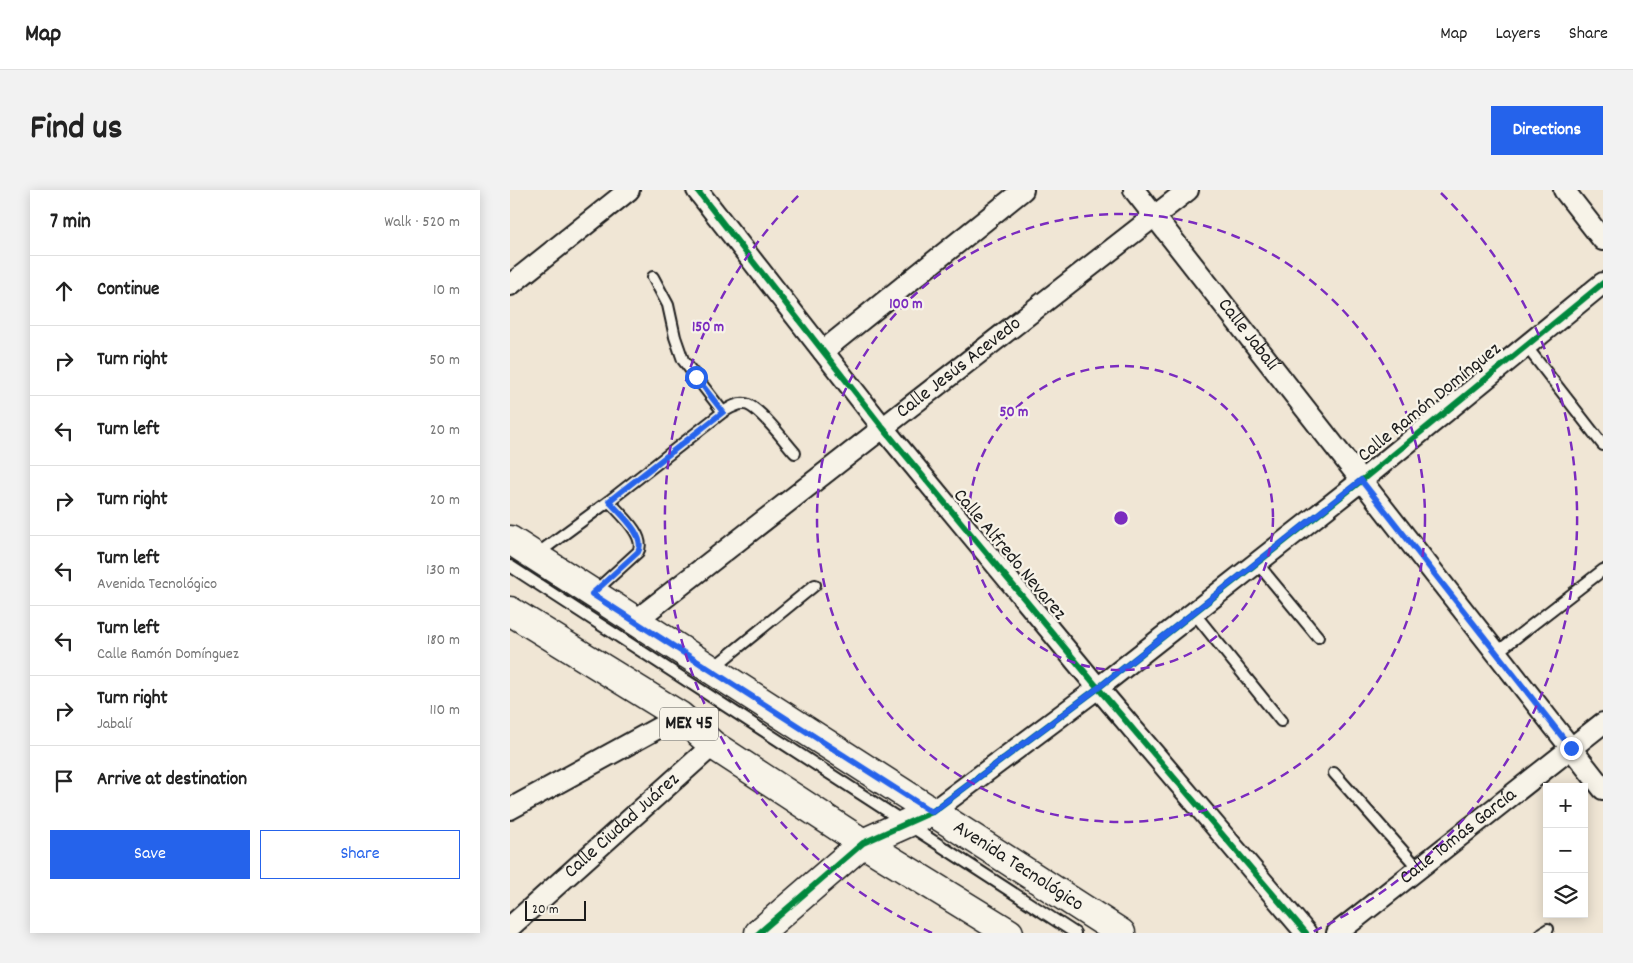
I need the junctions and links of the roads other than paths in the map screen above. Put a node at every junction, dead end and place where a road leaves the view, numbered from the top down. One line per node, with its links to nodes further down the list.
1 (629, 190): 11 (street)
2 (697, 190): 13 (street, Calle Alfredo Nevarez)
3 (1023, 190): 13 (street)
4 (1134, 190): 7 (street, Calle Jabalí)
5 (1188, 190): 7 (street, Calle Jesús Acevedo)
6 (1564, 190): 8 (street)
7 (1154, 217): 15 (street, Calle Jesús Acevedo); 18 (street, Calle Jabalí)
8 (1603, 240)
9 (654, 277): 14 (lane)
10 (1603, 283): 12 (street, Calle Ramón Domínguez)
11 (510, 285)
12 (1526, 346): 16 (lane); 18 (street, Calle Ramón Domínguez)
13 (824, 351): 15 (street, Calle Alfredo Nevarez)
14 (723, 412): 17 (lane); 19 (lane)
15 (882, 428): 29 (street, Calle Jesús Acevedo); 33 (street, Calle Alfredo Nevarez)
16 (1603, 445)
17 (795, 453)
18 (1361, 480): 22 (street, Calle Ramón Domínguez); 31 (street, Calle Jabalí)
19 (609, 501): 21 (lane); 26 (lane)
20 (510, 540): 21 (main road, Avenida Tecnológico / MEX 45)
21 (535, 556): 26 (main road, Avenida Tecnológico / MEX 45)
22 (1257, 563): 28 (street, Calle Ramón Domínguez); 30 (lane)
23 (510, 566): 43 (lane)
24 (1602, 570): 31 (lane)
25 (814, 585): 32 (lane)
26 (592, 594): 29 (main road, Avenida Tecnológico / MEX 45)
27 (510, 611): 34 (main road, MEX 45)
28 (1194, 612): 33 (street, Calle Ramón Domínguez); 35 (lane)
29 (635, 621): 32 (main road, Avenida Tecnológico / MEX 45)
30 (1318, 637)
31 (1496, 653): 38 (street, Calle Jabalí)
32 (711, 670): 42 (main road, Avenida Tecnológico / MEX 45)
33 (1098, 688): 42 (street, Calle Ramón Domínguez); 51 (street, Calle Alfredo Nevarez)
34 (680, 716): 37 (main road, MEX 45); 41 (street)
35 (1281, 721)
36 (1603, 723): 38 (street, Calle Tomás García)
37 (713, 745): 44 (main road, MEX 45); 46 (street, Calle Ciudad Juárez)
38 (1571, 748): 40 (street, Calle Jabalí); 45 (street, Calle Tomás García)
39 (1334, 773): 45 (lane)
40 (1603, 789)
41 (510, 809)
42 (932, 812): 43 (main road, Calle Ramón Domínguez); 50 (main road, Avenida Tecnológico / MEX 45)
43 (906, 824): 44 (main road, Calle Ramón Domínguez); 49 (lane)
44 (863, 843): 47 (main road, MEX 45); 48 (main road, Calle Ramón Domínguez)
45 (1418, 868): 52 (street, Calle Tomás García)
46 (510, 927)
47 (995, 930)
48 (758, 933)
49 (1075, 933)
50 (1121, 933)
51 (1306, 933)
52 (1337, 933)

